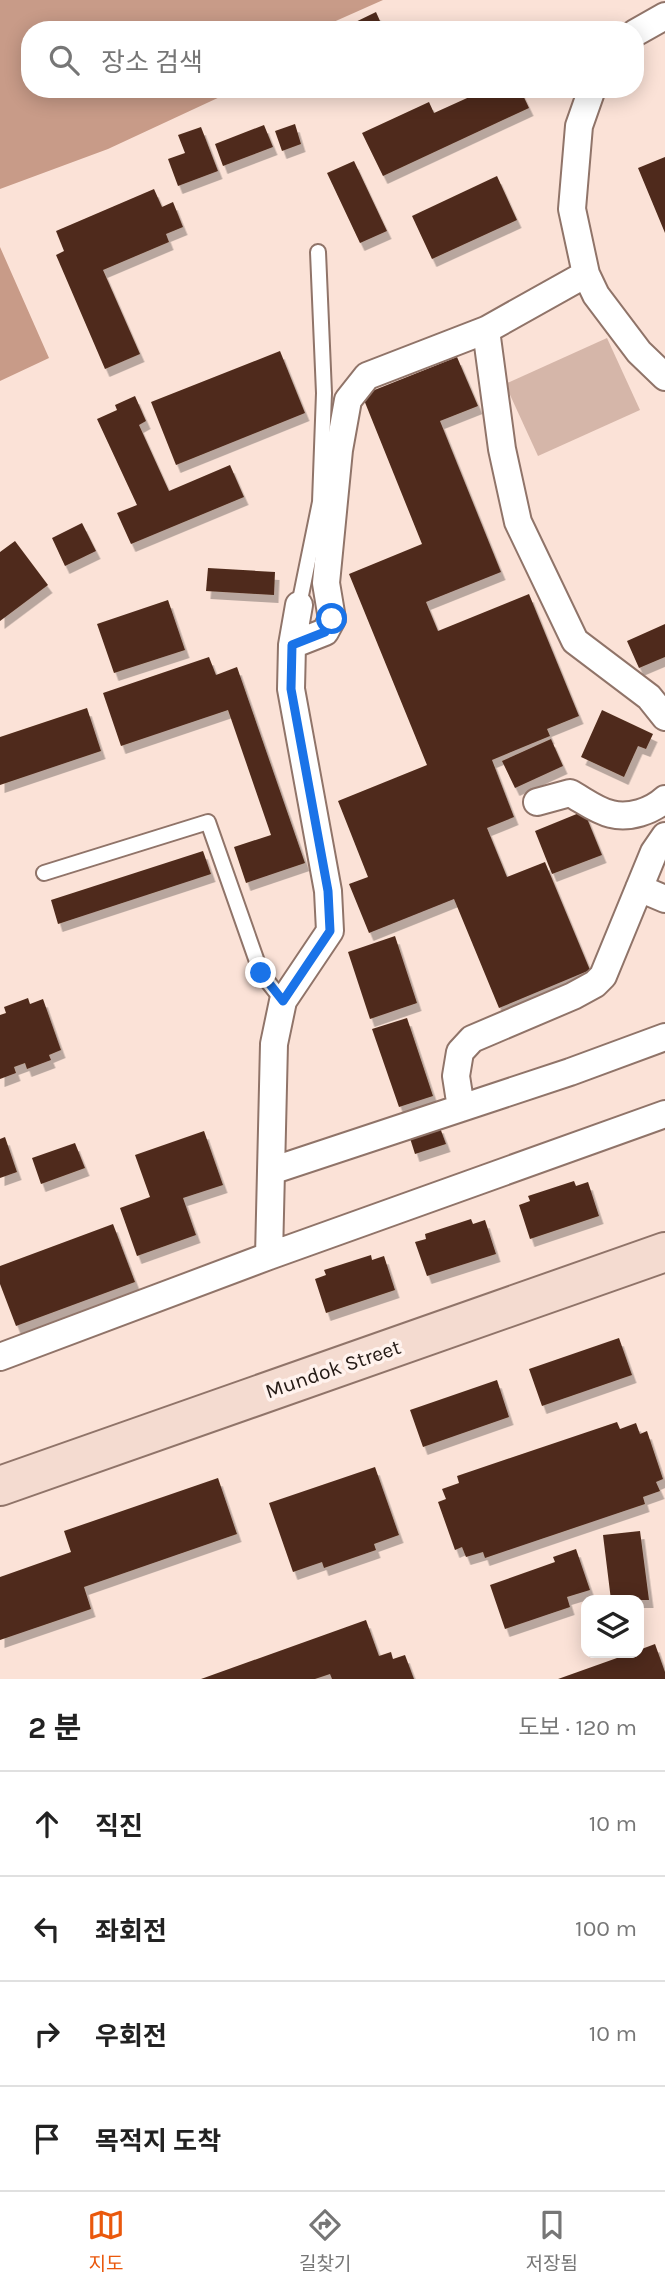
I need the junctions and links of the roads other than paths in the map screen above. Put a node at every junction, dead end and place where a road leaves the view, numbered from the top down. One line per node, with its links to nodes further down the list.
1 (665, 16): 2 (street)
2 (644, 28)
3 (589, 98): 5 (street)
4 (318, 252): 8 (lane)
5 (586, 274): 6 (street); 7 (street)
6 (486, 330): 9 (street); 10 (street)
7 (665, 377)
8 (299, 605): 9 (street)
9 (292, 645): 17 (street)
10 (665, 717)
11 (665, 799): 12 (street)
12 (537, 802)
13 (665, 836): 15 (street)
14 (44, 873): 17 (lane)
15 (639, 888): 16 (street); 19 (street)
16 (665, 899)
17 (283, 1001): 21 (street)
18 (665, 1037): 19 (street)
19 (461, 1108): 21 (street)
20 (665, 1114): 23 (street)
21 (271, 1171): 23 (street)
22 (665, 1252): 25 (main road, Mundok Street)
23 (269, 1256): 24 (street)
24 (0, 1357)
25 (0, 1486)

